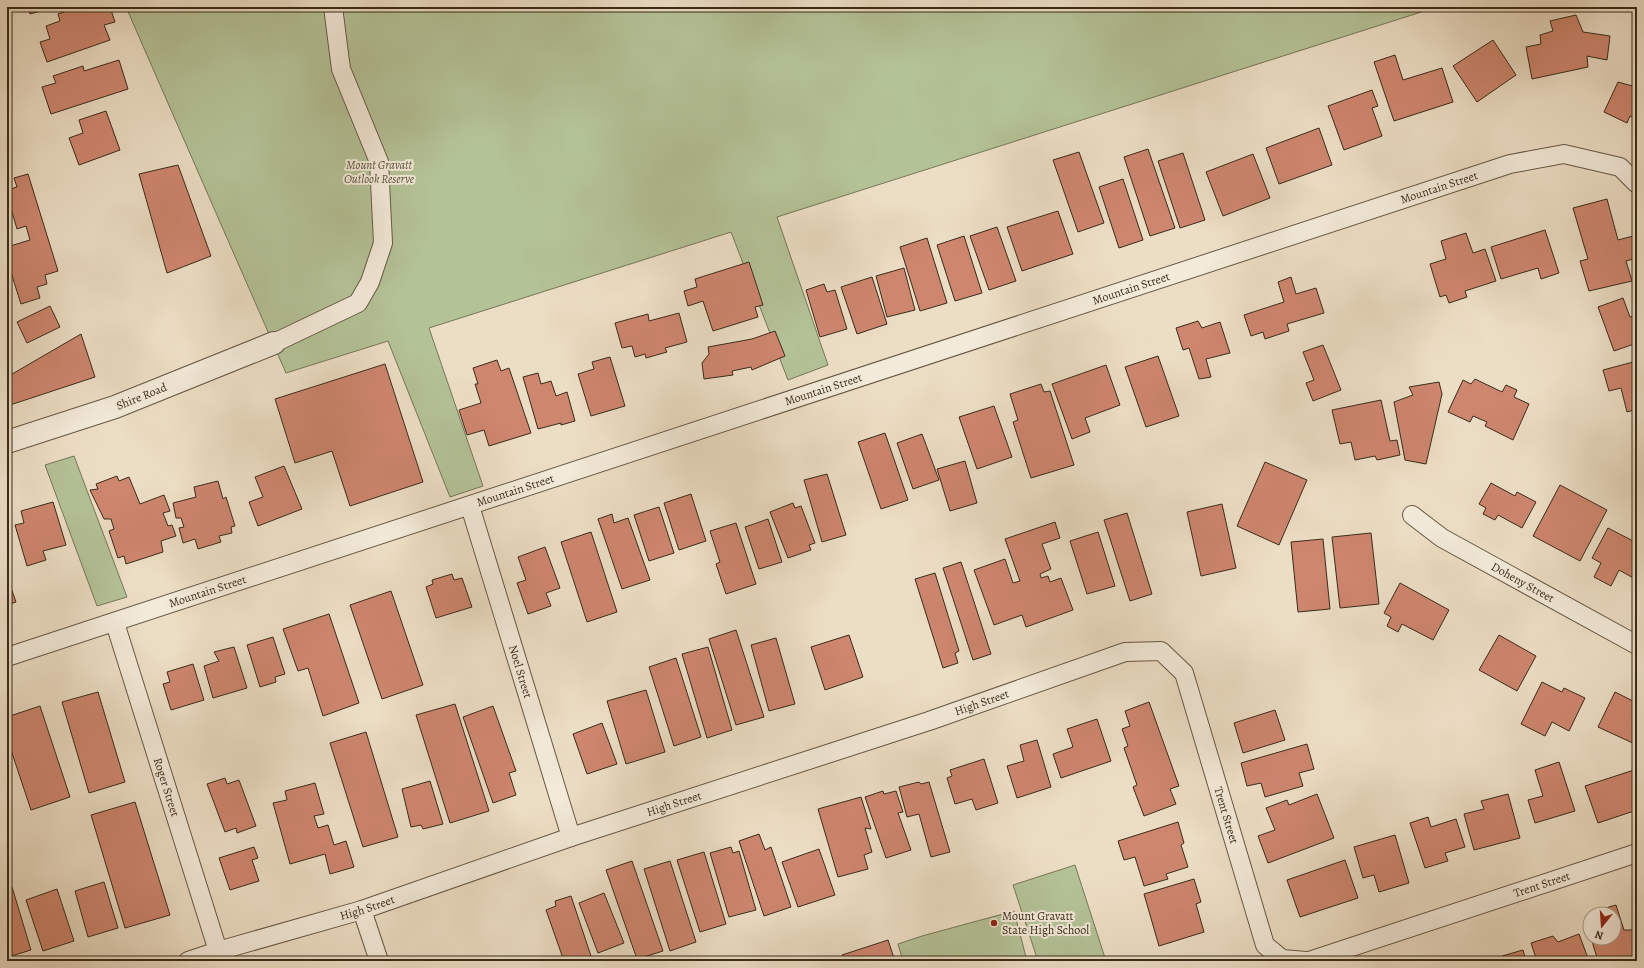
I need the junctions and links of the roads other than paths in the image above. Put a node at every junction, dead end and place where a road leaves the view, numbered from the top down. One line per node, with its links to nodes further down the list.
1 (333, 7): 3 (street)
2 (1637, 184): 5 (street, Mountain Street)
3 (274, 343): 4 (street, Shire Road)
4 (7, 442)
5 (470, 506): 7 (street, Mountain Street); 11 (street, Noel Street)
6 (1412, 515): 8 (street, Doheny Street)
7 (115, 623): 10 (street, Mountain Street); 14 (street, Roger Street)
8 (1637, 646)
9 (1161, 651): 11 (street, High Street); 17 (street, Trent Street)
10 (7, 657)
11 (571, 837): 13 (street, High Street)
12 (1637, 853): 18 (street, Trent Street)
13 (362, 910): 14 (street, High Street); 16 (street)
14 (218, 951): 15 (street, High Street)
15 (188, 961)
16 (379, 961)
17 (1306, 961)
18 (1309, 961)

